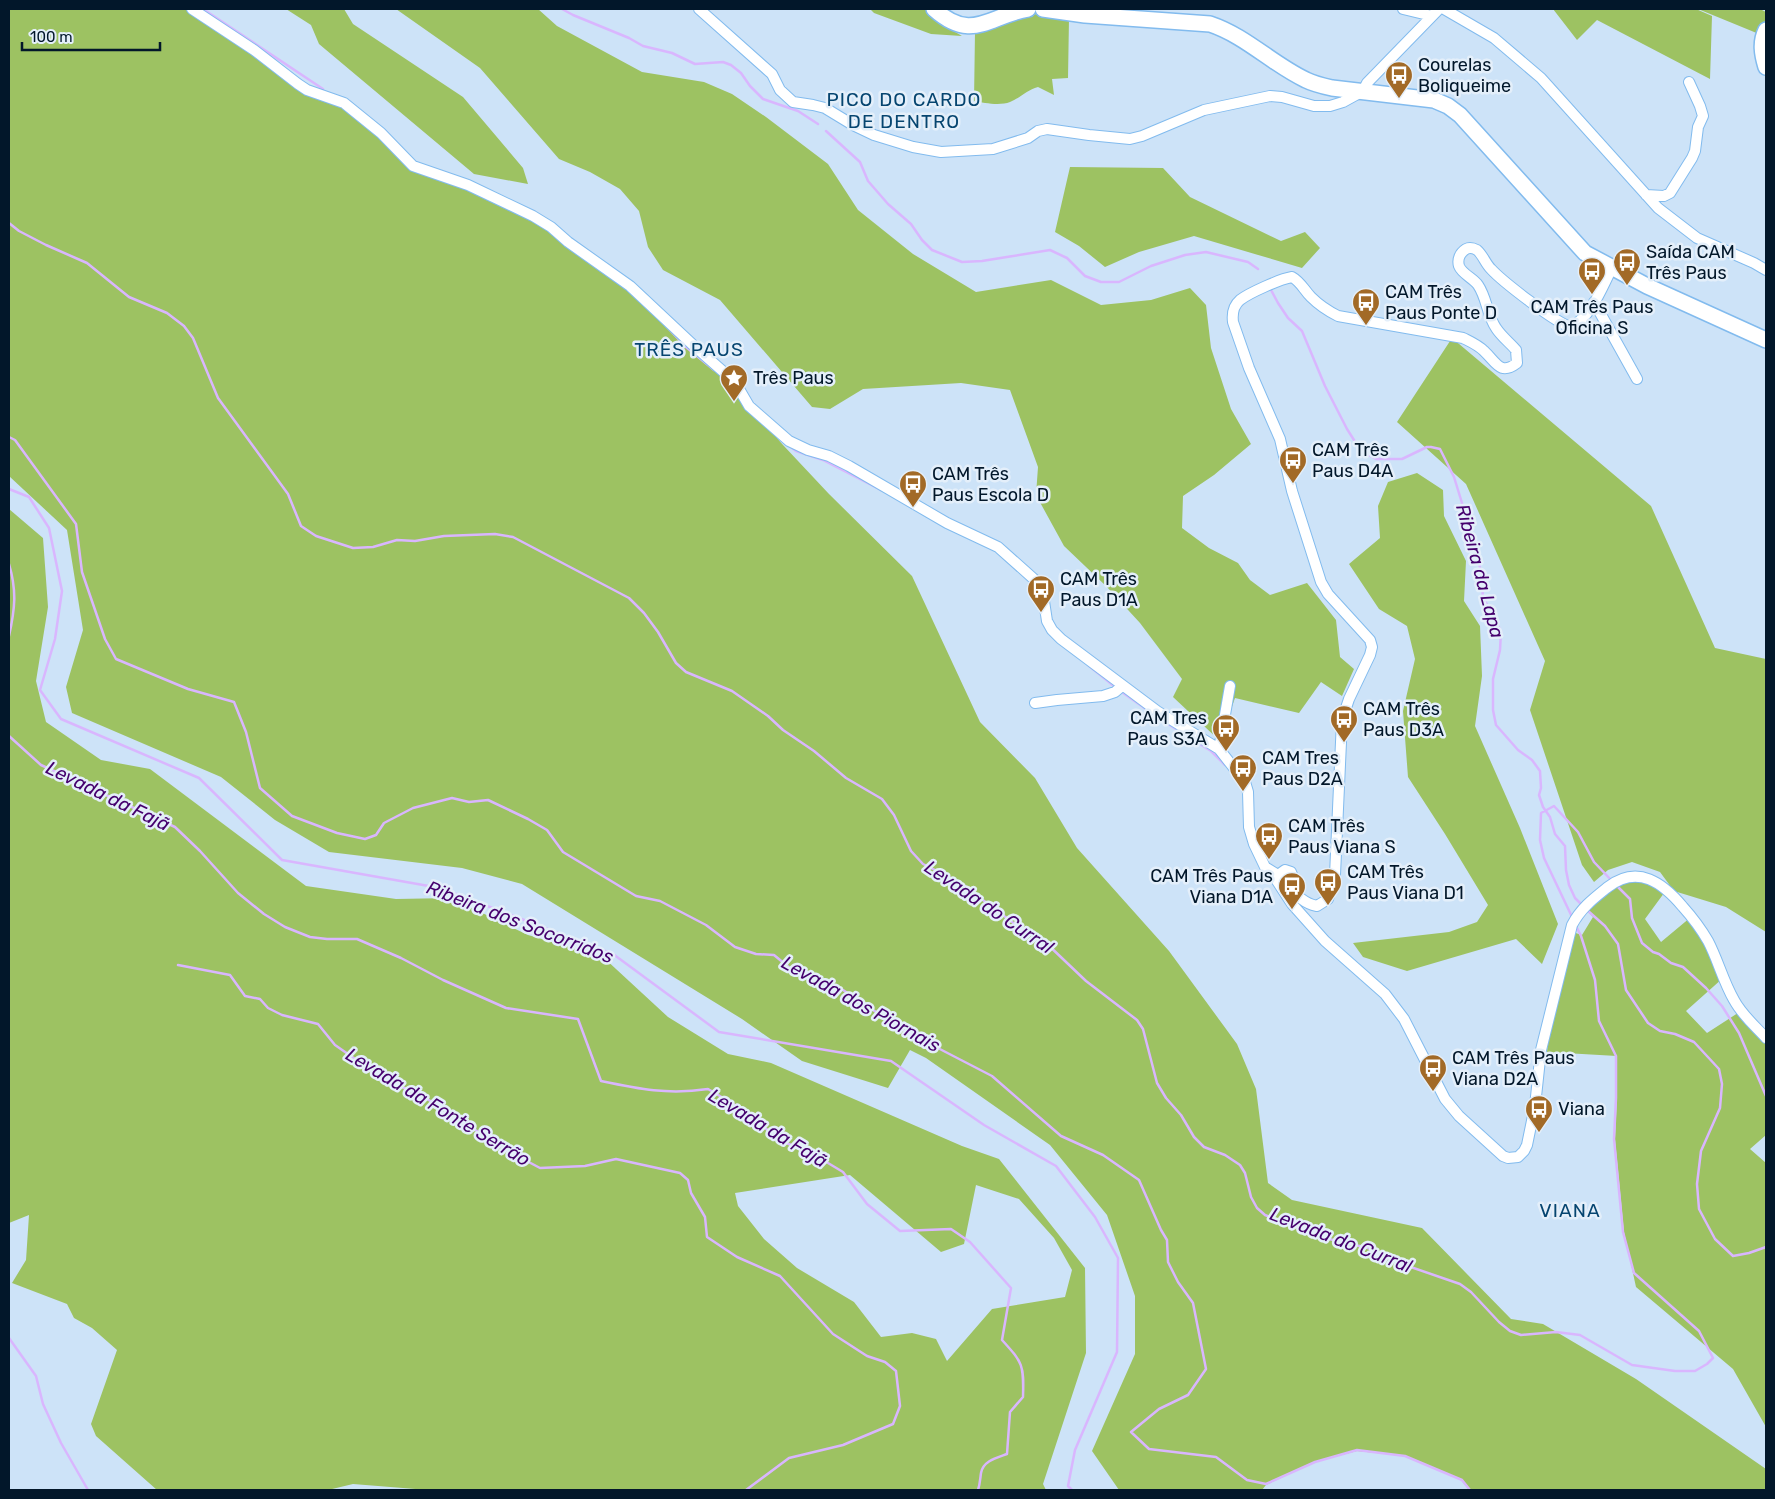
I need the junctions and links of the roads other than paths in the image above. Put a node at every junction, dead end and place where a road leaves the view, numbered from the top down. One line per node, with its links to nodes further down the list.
1 (192, 9): 19 (street)
2 (699, 9): 12 (street)
3 (934, 9): 4 (main road)
4 (1028, 9)
5 (1043, 9): 12 (main road)
6 (1403, 9): 8 (street)
7 (1444, 9): 13 (street)
8 (1436, 12): 12 (street)
9 (1766, 30): 10 (main road)
10 (1766, 67)
11 (1689, 82): 13 (street)
12 (1363, 91): 14 (main road)
13 (1646, 195): 15 (street)
14 (1612, 268): 16 (street); 17 (main road)
15 (1766, 270)
16 (1594, 302): 18 (street); 23 (street)
17 (1766, 340)
18 (1637, 379)
19 (1122, 686): 21 (street); 22 (street)
20 (1230, 686): 22 (street)
21 (1035, 703)
22 (1219, 749): 23 (street)
23 (1278, 875): 24 (street)
24 (1766, 1038)

